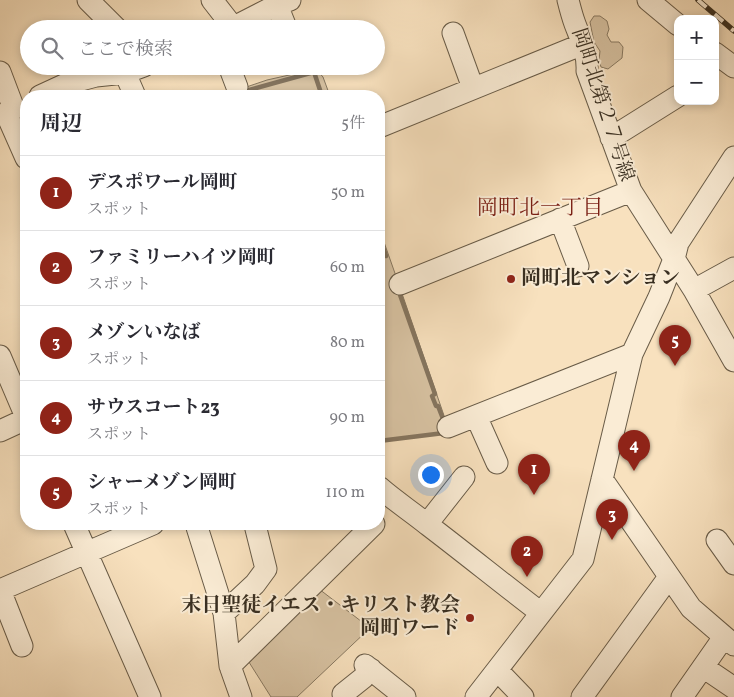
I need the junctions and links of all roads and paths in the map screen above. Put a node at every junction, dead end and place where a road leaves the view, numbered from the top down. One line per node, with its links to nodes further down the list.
1 (88, 0): 6 (street)
2 (212, 0): 7 (street)
3 (568, 0): 12 (street, 岡町北第２７号線)
4 (648, 0): 10 (street)
5 (284, 3): 8 (street); 9 (street)
6 (108, 20)
7 (226, 20)
8 (249, 20)
9 (285, 20)
10 (674, 22)
11 (453, 33): 18 (street)
12 (583, 44): 18 (street); 25 (street, 岡町北第２７号線)
13 (0, 72): 22 (street)
14 (102, 75): 19 (street)
15 (134, 75): 20 (street)
16 (232, 75): 17 (street)
17 (237, 87)
18 (473, 88): 23 (street)
19 (53, 90)
20 (135, 90)
21 (674, 99): 25 (street)
22 (12, 111): 24 (street)
23 (385, 125)
24 (20, 138)
25 (611, 138): 27 (street, 岡町北第２７号線)
26 (734, 157): 29 (street)
27 (631, 191): 28 (street); 29 (street, 岡町北第２７号線)
28 (560, 219): 30 (street); 32 (street)
29 (674, 259): 33 (street, 岡町北第２７号線); 34 (street)
30 (578, 266)
31 (734, 268): 33 (street)
32 (400, 284)
33 (694, 290): 36 (street, 岡町北第２７号線)
34 (632, 354): 38 (street); 44 (street)
35 (0, 356): 37 (street)
36 (734, 361)
37 (20, 404)
38 (476, 416): 40 (street); 42 (street)
39 (20, 421): 41 (street)
40 (448, 426)
41 (0, 431)
42 (498, 462)
43 (464, 477): 48 (street)
44 (602, 480): 57 (street); 58 (street)
45 (385, 493): 46 (street)
46 (396, 502): 47 (street); 48 (street)
47 (385, 513)
48 (427, 524): 58 (street)
49 (77, 530): 55 (street)
50 (139, 530): 55 (street)
51 (198, 530): 59 (street)
52 (256, 530): 59 (street)
53 (368, 530): 62 (street)
54 (717, 540): 56 (street)
55 (86, 552): 61 (street); 67 (street)
56 (734, 564)
57 (669, 577): 60 (street); 72 (street)
58 (541, 613): 64 (street)
59 (224, 614): 62 (street)
60 (729, 641): 63 (street)
61 (22, 646)
62 (230, 666): 68 (street)
63 (703, 667): 65 (street); 73 (street)
64 (498, 671): 70 (street); 71 (street)
65 (734, 688)
66 (344, 694): 69 (street)
67 (150, 697)
68 (242, 697)
69 (405, 697)
70 (476, 697)
71 (522, 697)
72 (582, 697)
73 (682, 697)

